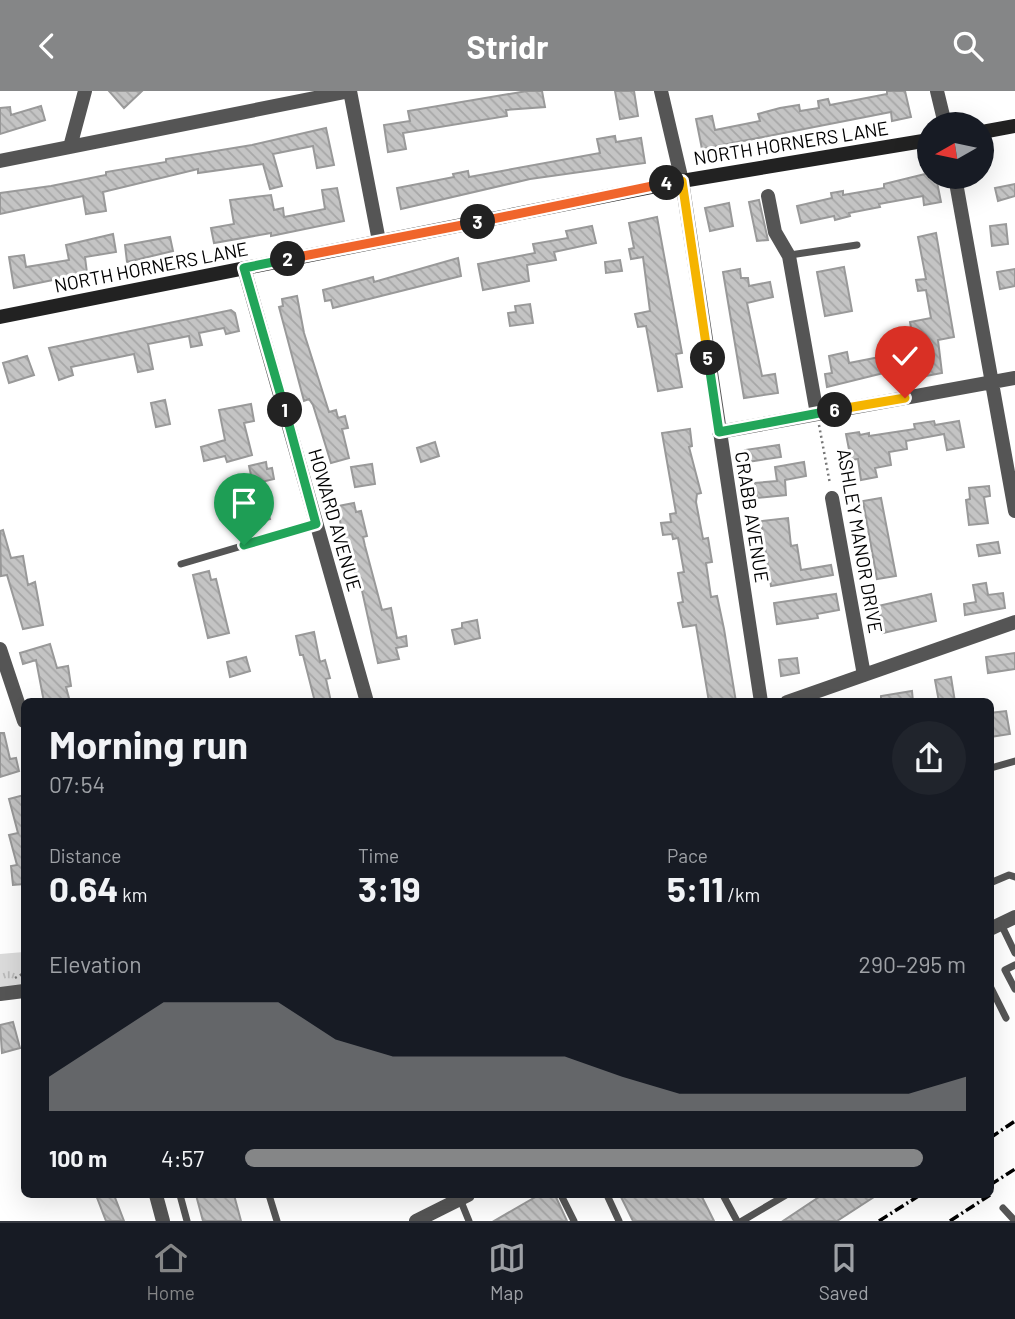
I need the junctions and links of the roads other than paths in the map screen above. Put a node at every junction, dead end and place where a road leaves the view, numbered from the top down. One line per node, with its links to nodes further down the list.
1 (85, 91): 9 (street)
2 (350, 91): 9 (street); 14 (street)
3 (662, 91): 11 (street, CRABB AVENUE)
4 (937, 91): 5 (street)
5 (942, 112)
6 (1015, 127): 7 (street)
7 (994, 130)
8 (917, 142): 11 (street, NORTH HORNERS LANE)
9 (70, 147): 10 (street)
10 (0, 161)
11 (682, 181): 14 (street, NORTH HORNERS LANE); 22 (street, CRABB AVENUE)
12 (957, 189): 20 (street)
13 (768, 196): 16 (street)
14 (379, 241): 17 (street, NORTH HORNERS LANE)
15 (857, 245): 16 (lane)
16 (789, 256): 21 (street)
17 (244, 268): 18 (street, NORTH HORNERS LANE); 25 (street, HOWARD AVENUE)
18 (0, 317)
19 (1015, 378): 20 (street)
20 (992, 382): 21 (street); 24 (street)
21 (817, 414): 22 (street)
22 (719, 432): 31 (street, CRABB AVENUE)
23 (832, 498): 29 (street, ASHLEY MANOR DRIVE)
24 (1015, 511)
25 (316, 524): 26 (lane); 30 (street, HOWARD AVENUE)
26 (181, 564)
27 (1015, 622): 29 (street)
28 (0, 649): 33 (street)
29 (864, 675): 32 (street)
30 (366, 698)
31 (760, 698)
32 (799, 698)
33 (21, 712)
34 (1015, 761): 35 (lane)
35 (994, 767)
36 (1015, 877): 37 (lane)
37 (994, 881)
38 (1015, 917): 39 (street)
39 (996, 927): 40 (lane)
40 (1015, 953)
41 (1015, 965): 42 (lane)
42 (1015, 989)
43 (21, 991): 44 (street)
44 (0, 994)
45 (994, 994): 46 (lane)
46 (1006, 1018)
47 (157, 1198): 57 (street)
48 (181, 1198): 58 (lane)
49 (271, 1198): 59 (lane)
50 (462, 1198): 60 (street)
51 (464, 1198): 61 (lane)
52 (562, 1198): 62 (lane)
53 (608, 1198): 63 (lane)
54 (725, 1198): 64 (lane)
55 (781, 1198): 65 (lane)
56 (1003, 1208): 66 (lane)
57 (163, 1221)
58 (187, 1221)
59 (277, 1221)
60 (416, 1221)
61 (469, 1221)
62 (573, 1221)
63 (620, 1221)
64 (737, 1221)
65 (742, 1221)
66 (1015, 1221)

